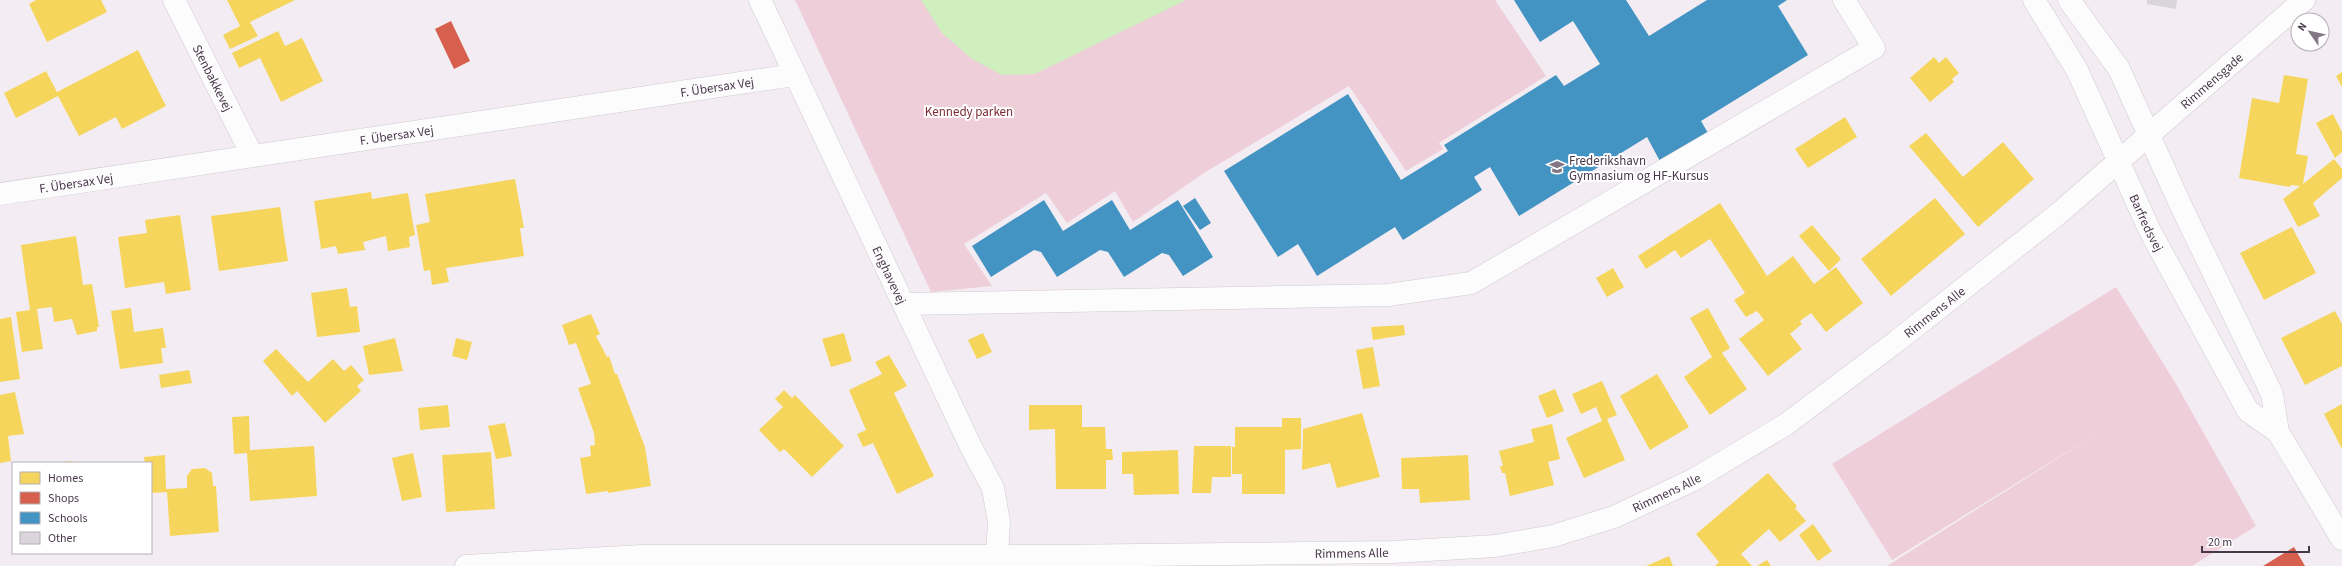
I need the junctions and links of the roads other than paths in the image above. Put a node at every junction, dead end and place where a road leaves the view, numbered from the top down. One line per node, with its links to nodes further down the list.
1 (174, 0): 9 (street, Stenbakkevej)
2 (760, 0): 7 (street, Enghavevej)
3 (1844, 0): 12 (street)
4 (2034, 0): 10 (street, Barfredsvej)
5 (2069, 0): 8 (street, Barfredsvej)
6 (2304, 0): 8 (street, Rimmensgade)
7 (794, 74): 9 (street, F. Übersax Vej); 12 (street, Enghavevej)
8 (2149, 135): 10 (street, Rimmensgade); 13 (street, Barfredsvej)
9 (252, 155): 11 (street, F. Übersax Vej)
10 (2119, 162): 13 (street, Barfredsvej); 17 (street, Rimmens Alle)
11 (0, 194)
12 (904, 304): 15 (street, Enghavevej)
13 (2278, 432): 14 (street, Barfredsvej)
14 (2342, 539)
15 (997, 556): 16 (street, Rimmens Alle); 17 (street, Rimmens Alle)
16 (643, 561): 18 (street, Rimmens Alle)
17 (1050, 561)
18 (466, 566)

